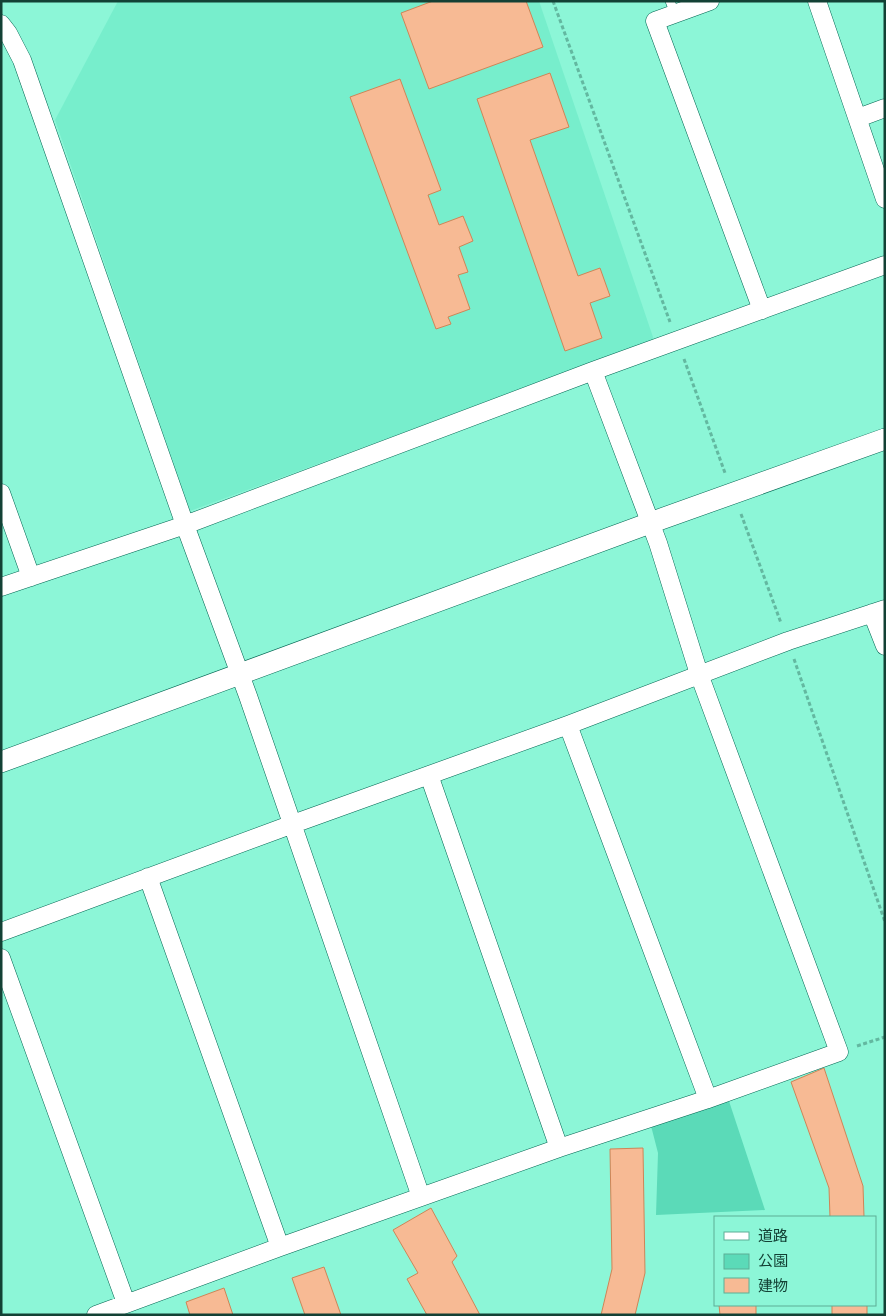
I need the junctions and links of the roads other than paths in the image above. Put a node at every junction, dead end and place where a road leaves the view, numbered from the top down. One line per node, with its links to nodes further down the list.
1 (710, 1): 3 (street)
2 (817, 1): 6 (street)
3 (673, 8): 9 (street)
4 (4, 32): 14 (street)
5 (885, 108): 6 (street)
6 (858, 118): 7 (street)
7 (885, 199)
8 (885, 265): 9 (street)
9 (762, 310): 10 (street)
10 (593, 371): 13 (street); 14 (street)
11 (885, 438): 13 (street)
12 (1, 493): 15 (street)
13 (650, 523): 19 (street); 20 (street)
14 (185, 525): 15 (street); 20 (street)
15 (31, 576): 16 (street)
16 (1, 587)
17 (879, 611): 18 (street); 19 (street)
18 (885, 646)
19 (699, 674): 21 (street); 28 (street)
20 (240, 675): 22 (street); 24 (street)
21 (568, 724): 23 (street); 28 (street)
22 (1, 762)
23 (429, 775): 24 (street); 29 (street)
24 (293, 824): 25 (street); 30 (street)
25 (148, 877): 26 (street); 31 (street)
26 (1, 932)
27 (1, 958): 32 (street)
28 (708, 1099): 29 (street)
29 (559, 1148): 30 (street)
30 (421, 1197): 31 (street)
31 (280, 1247): 32 (street)
32 (126, 1303): 33 (street)
33 (96, 1315)

